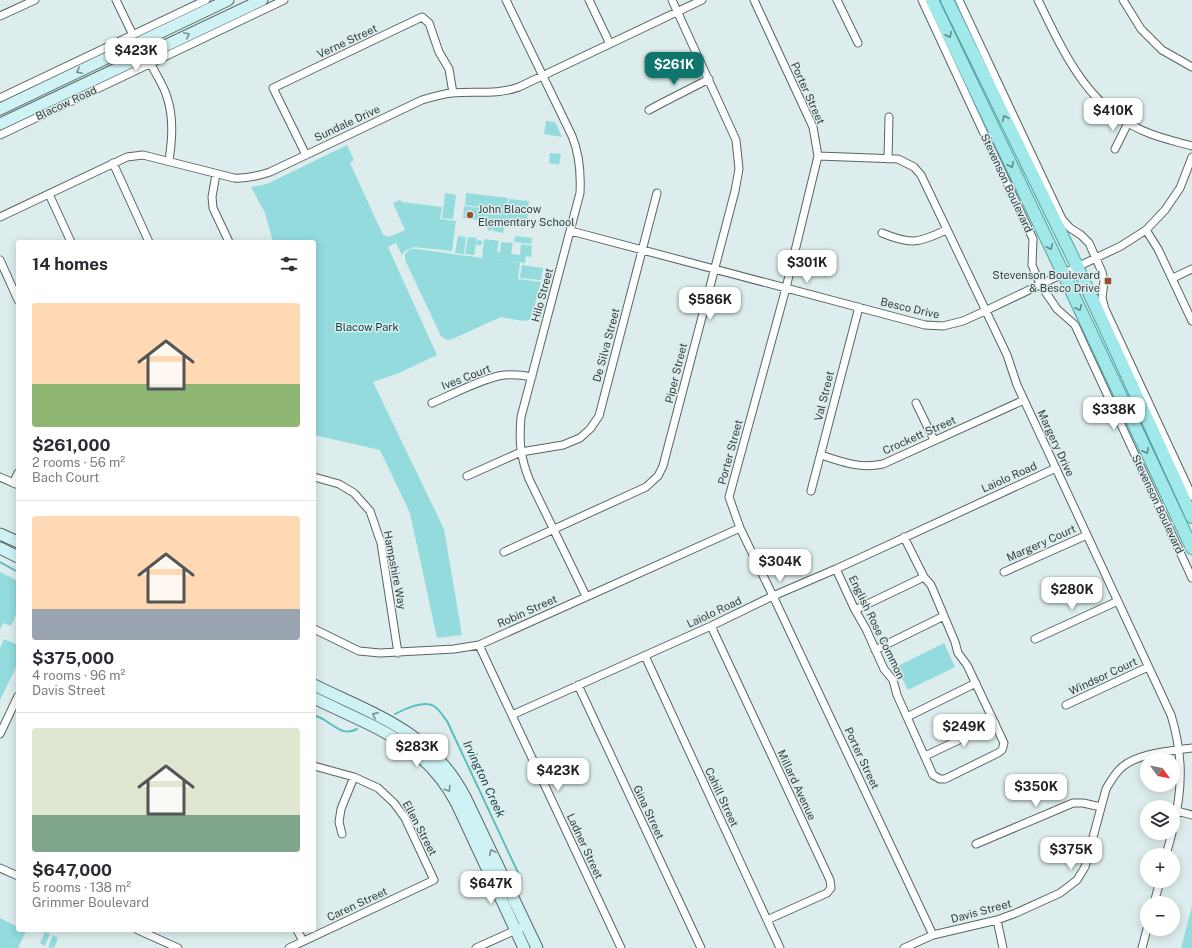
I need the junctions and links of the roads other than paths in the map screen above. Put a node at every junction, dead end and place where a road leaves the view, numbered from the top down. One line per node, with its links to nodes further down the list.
1 (35, 0): 20 (street)
2 (116, 0): 21 (street)
3 (206, 0): 21 (street)
4 (228, 0): 30 (main road, Blacow Road, one-way to 30)
5 (262, 0): 34 (main road, Blacow Road, one-way to 5)
6 (284, 0): 24 (street, Blacow Road)
7 (506, 0): 26 (street, Hilo Street)
8 (589, 0): 23 (street)
9 (672, 0): 19 (street, Piper Street)
10 (702, 0): 19 (street, Sundale Drive)
11 (754, 0): 39 (street, Porter Street)
12 (837, 0): 22 (street)
13 (922, 0): 63 (street, Stevenson Boulevard)
14 (932, 0): 61 (main road, Stevenson Boulevard, one-way to 61)
15 (947, 0): 58 (main road, one-way to 15)
16 (959, 0): 56 (street)
17 (1038, 0): 33 (street)
18 (1123, 0): 25 (street)
19 (677, 12): 23 (street, Sundale Drive); 27 (street, Piper Street)
20 (0, 16)
21 (133, 35): 29 (street)
22 (858, 43)
23 (610, 44): 26 (street, Sundale Drive)
24 (151, 64): 35 (street, Blacow Road); 42 (street)
25 (1192, 67)
26 (543, 76): 28 (street, Sundale Drive); 50 (street, Hilo Street)
27 (709, 79): 31 (street); 59 (street, Piper Street)
28 (453, 93): 38 (street, Sundale Drive); 38 (street, Verne Street)
29 (0, 98)
30 (0, 109)
31 (649, 110)
32 (889, 117): 41 (street)
33 (1128, 123): 36 (street); 37 (street)
34 (0, 124)
35 (0, 134)
36 (1192, 146)
37 (1115, 149)
38 (306, 155): 44 (street, Sundale Drive)
39 (818, 156): 41 (street, Margery Drive); 64 (street, Porter Street)
40 (1192, 157): 49 (street, Besco Drive)
41 (888, 158): 48 (street, Margery Drive)
42 (169, 161): 43 (street, Sundale Drive); 44 (street, Sundale Drive)
43 (113, 163): 46 (street, Sundale Drive); 53 (street)
44 (216, 174): 54 (street)
45 (658, 193): 55 (street, De Silva Street)
46 (48, 194): 47 (street, Sundale Drive); 52 (street)
47 (0, 217)
48 (946, 230): 51 (street); 67 (street, Margery Drive)
49 (1146, 230): 56 (street, Besco Drive); 62 (street)
50 (571, 231): 55 (street, Besco Drive); 69 (street, Hilo Street)
51 (882, 233)
52 (70, 240)
53 (148, 240)
54 (228, 240)
55 (643, 250): 59 (street, Besco Drive); 74 (street, De Silva Street)
56 (1095, 257): 58 (street, Besco Drive); 82 (street)
57 (0, 260): 65 (street)
58 (1077, 266): 61 (street, Besco Drive); 83 (main road)
59 (714, 269): 64 (street, Besco Drive); 85 (street, Piper Street)
60 (1192, 269): 62 (street)
61 (1063, 273): 63 (street, Besco Drive); 91 (main road, Stevenson Boulevard, one-way to 91)
62 (1173, 278): 68 (street)
63 (1040, 284): 67 (street, Besco Drive); 97 (street, Stevenson Boulevard)
64 (786, 288): 66 (street, Besco Drive); 84 (street, Porter Street)
65 (16, 296)
66 (859, 307): 67 (street, Besco Drive); 75 (street, Val Street)
67 (985, 311): 70 (street, Margery Drive)
68 (1192, 321)
69 (532, 378): 71 (street, Ives Court); 74 (street, Hilo Street)
70 (1024, 400): 73 (street, Crockett Street); 76 (street, Margery Drive)
71 (432, 402)
72 (916, 403): 73 (street)
73 (934, 440): 75 (street, Crockett Street)
74 (521, 452): 77 (street, De Silva Street); 85 (street, Hilo Street)
75 (821, 455): 81 (street, Val Street)
76 (1056, 468): 87 (street, Margery Drive); 88 (street, Laiolo Road)
77 (467, 476)
78 (0, 477): 80 (street)
79 (316, 478): 108 (street, Hampshire Way)
80 (15, 484)
81 (811, 491)
82 (1192, 496)
83 (1192, 518)
84 (740, 528): 98 (street, Robin Street); 99 (street, Porter Street)
85 (554, 530): 92 (street, Piper Street); 98 (street, Hilo Street)
86 (0, 534): 89 (main road)
87 (1087, 535): 95 (street, Margery Court); 100 (street, Margery Drive)
88 (904, 537): 94 (street, Laiolo Road); 96 (street)
89 (16, 541)
90 (0, 548): 93 (main road)
91 (1192, 548)
92 (504, 552)
93 (16, 556)
94 (836, 569): 99 (street, Laiolo Road); 101 (street, English Rose Common)
95 (1004, 572)
96 (924, 577): 101 (street); 102 (street)
97 (1192, 578)
98 (586, 596): 106 (street, Robin Street)
99 (773, 596): 103 (street, Laiolo Road); 141 (street, Porter Street)
100 (1118, 601): 105 (street); 110 (street, Margery Drive)
101 (854, 610): 107 (street, English Rose Common)
102 (944, 616): 107 (street); 111 (street)
103 (711, 626): 109 (street, Laiolo Road); 135 (street, Millard Avenue)
104 (316, 630): 108 (street, Robin Street)
105 (1035, 639)
106 (479, 645): 108 (street, Robin Street); 117 (street, Ladner Street)
107 (875, 650): 118 (street, English Rose Common)
108 (398, 653)
109 (645, 656): 112 (street, Laiolo Road); 135 (street, Cahill Street)
110 (1148, 667): 116 (street, Windsor Court); 122 (street, Margery Drive)
111 (976, 684): 118 (street); 119 (street)
112 (578, 685): 117 (street, Laiolo Road); 150 (street, Gina Street)
113 (316, 686): 137 (main road, one-way to 113)
114 (316, 699): 138 (main road, one-way to 138)
115 (16, 700): 120 (street)
116 (1066, 705)
117 (512, 715): 149 (street, Ladner Street)
118 (907, 717): 123 (street, English Rose Common)
119 (995, 723): 123 (street); 123 (street, English Rose Common)
120 (0, 734)
121 (1192, 748): 122 (street, Davis Street)
122 (1179, 750): 126 (street, Margery Drive); 127 (street, Davis Street)
123 (925, 756)
124 (316, 767): 125 (street, Ellen Street)
125 (354, 777): 130 (street); 134 (street, Ellen Street)
126 (1178, 800)
127 (1101, 807): 131 (street); 136 (street, Davis Street)
128 (1180, 812): 129 (street)
129 (1192, 815)
130 (342, 834)
131 (976, 844)
132 (0, 868): 133 (street)
133 (16, 874)
134 (434, 880): 143 (street, Caren Street)
135 (768, 920): 151 (street, Cahill Street)
136 (997, 920): 141 (street, Davis Street); 153 (street)
137 (527, 925): 138 (street); 148 (main road)
138 (516, 930): 146 (street); 147 (main road)
139 (142, 932): 144 (street)
140 (299, 932): 143 (street)
141 (933, 935): 152 (street, Davis Street)
142 (1145, 936): 154 (street)
143 (303, 941): 145 (street, Caren Street)
144 (178, 948)
145 (289, 948)
146 (476, 948)
147 (524, 948)
148 (537, 948)
149 (621, 948)
150 (699, 948)
151 (780, 948)
152 (904, 948)
153 (1003, 948)
154 (1142, 948)

